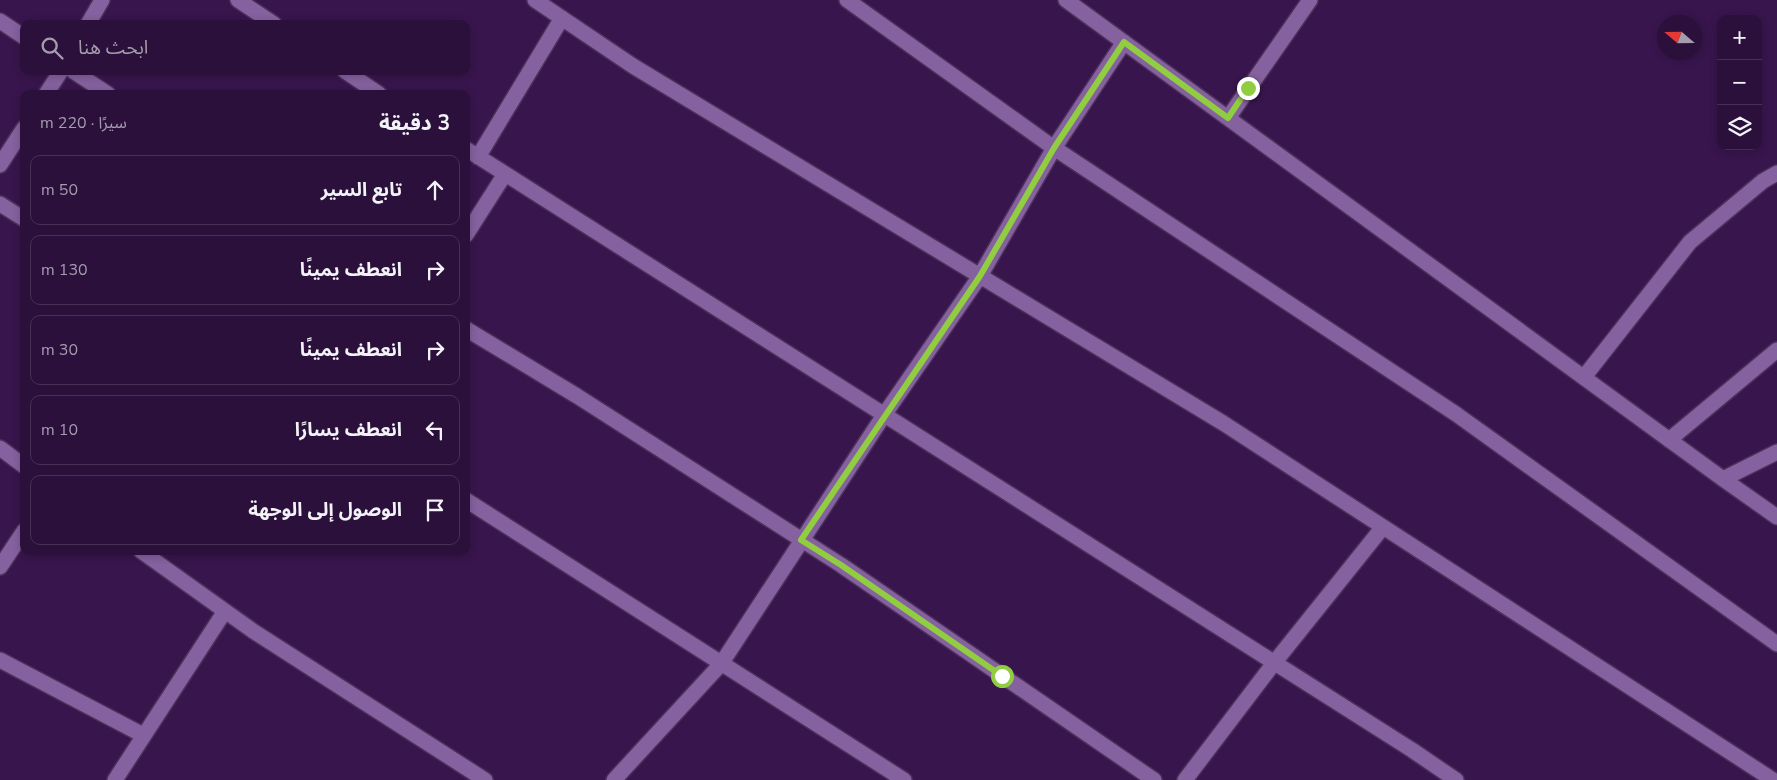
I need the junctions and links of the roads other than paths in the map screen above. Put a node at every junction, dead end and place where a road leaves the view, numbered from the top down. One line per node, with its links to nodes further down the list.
1 (102, 0): 9 (street)
2 (238, 0): 10 (street)
3 (535, 0): 7 (street)
4 (847, 0): 21 (street)
5 (1066, 0): 12 (street)
6 (1310, 0): 19 (street)
7 (562, 18): 22 (street); 29 (street)
8 (0, 20): 11 (street)
9 (90, 20)
10 (268, 20)
11 (20, 34)
12 (1124, 42): 19 (street); 21 (street)
13 (58, 75): 16 (street)
14 (79, 75): 17 (street)
15 (351, 75): 18 (street)
16 (49, 90)
17 (102, 90)
18 (373, 90)
19 (1228, 118): 32 (street)
20 (20, 134): 23 (street)
21 (1054, 148): 29 (street); 47 (street)
22 (472, 153): 25 (street)
23 (0, 165)
24 (1777, 173): 32 (street)
25 (505, 174): 28 (street); 33 (street)
26 (0, 204): 27 (street)
27 (20, 216)
28 (470, 229)
29 (980, 276): 33 (street); 41 (street)
30 (470, 332): 43 (street)
31 (1777, 350): 34 (street)
32 (1584, 377): 34 (street)
33 (884, 415): 43 (street); 49 (street)
34 (1669, 440): 38 (street)
35 (0, 448): 37 (street)
36 (1777, 452): 38 (street)
37 (20, 463)
38 (1723, 480): 40 (street)
39 (470, 503): 50 (street)
40 (1777, 517)
41 (1383, 527): 49 (street); 59 (street)
42 (20, 537): 45 (street)
43 (801, 540): 50 (street); 56 (street)
44 (147, 555): 46 (street)
45 (0, 567)
46 (225, 611): 51 (street); 53 (street)
47 (1777, 644)
48 (0, 660): 51 (street)
49 (1274, 663): 57 (street); 58 (street)
50 (721, 664): 54 (street); 55 (street)
51 (143, 735): 52 (street)
52 (115, 780)
53 (485, 780)
54 (614, 780)
55 (904, 780)
56 (1154, 780)
57 (1185, 780)
58 (1456, 780)
59 (1774, 780)

